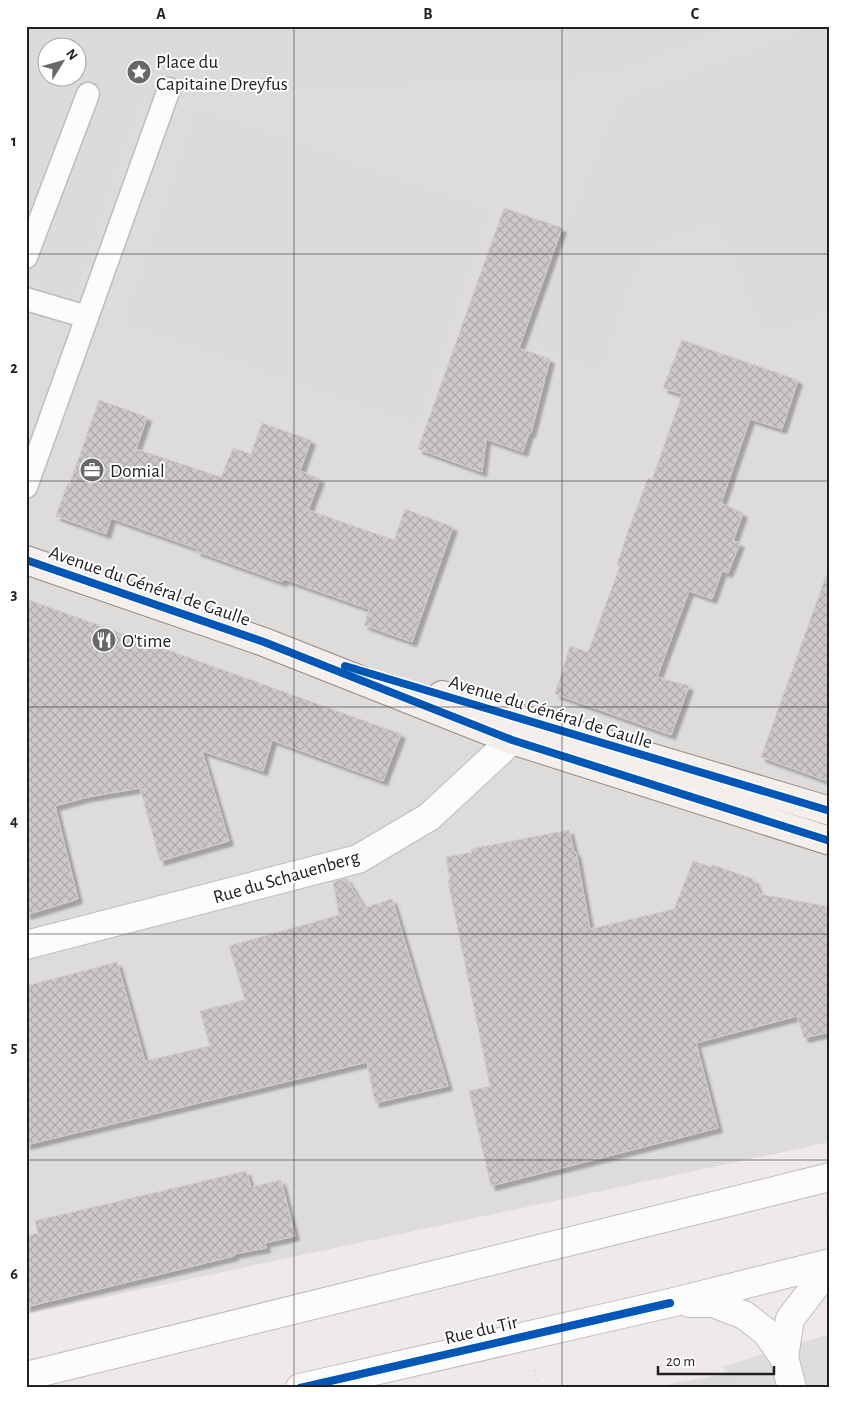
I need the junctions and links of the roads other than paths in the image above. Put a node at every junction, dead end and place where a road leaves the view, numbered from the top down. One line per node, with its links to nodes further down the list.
1 (170, 88): 5 (lane)
2 (88, 94): 3 (lane)
3 (26, 257)
4 (26, 299): 5 (lane)
5 (87, 317): 6 (lane)
6 (26, 487)
7 (26, 560): 8 (main road, Avenue du Général de Gaulle)
8 (264, 642): 9 (main road, Avenue du Général de Gaulle); 10 (main road, Avenue du Général de Gaulle)
9 (512, 740): 11 (main road, Avenue du Général de Gaulle); 12 (street, Rue du Schauenberg)
10 (830, 811)
11 (830, 841)
12 (26, 944)
13 (830, 1177): 18 (street)
14 (830, 1263): 16 (street, Rue du Tir)
15 (830, 1272): 17 (street)
16 (670, 1303): 17 (street, Rue du Tir); 19 (street, Rue du Tir)
17 (784, 1357): 20 (street)
18 (26, 1376)
19 (300, 1388)
20 (792, 1388)

